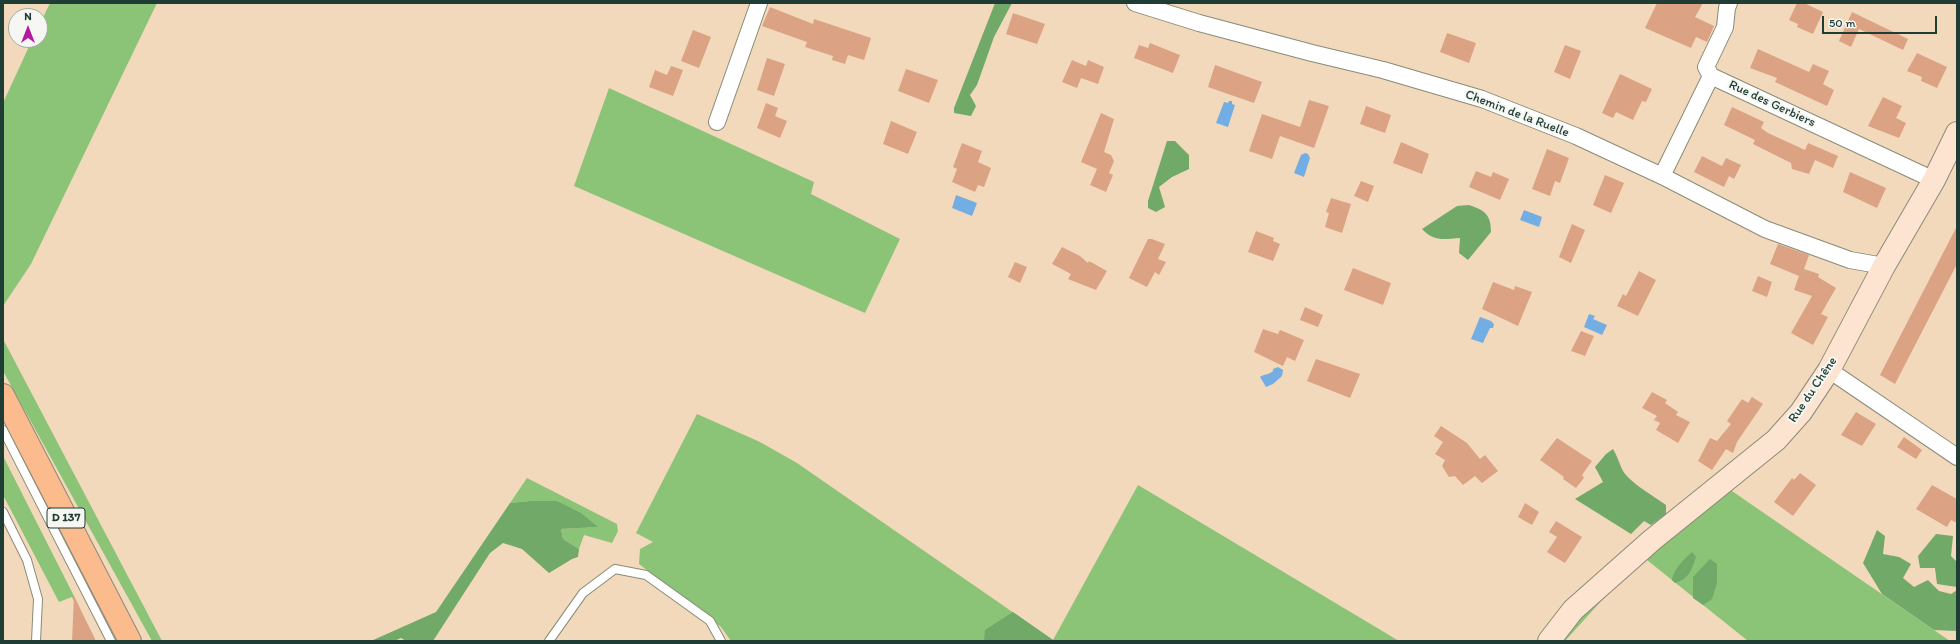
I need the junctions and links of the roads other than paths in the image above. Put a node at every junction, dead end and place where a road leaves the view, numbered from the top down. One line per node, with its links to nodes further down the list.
1 (759, 3): 5 (street)
2 (1135, 3): 7 (street, Chemin de la Ruelle)
3 (1729, 3): 4 (street)
4 (1711, 76): 7 (street); 8 (street, Rue des Gerbiers)
5 (717, 122)
6 (1957, 133): 8 (street, Rue du Chêne)
7 (1662, 176): 9 (street, Chemin de la Ruelle)
8 (1934, 180): 9 (street, Rue du Chêne)
9 (1884, 266): 10 (street, Rue du Chêne)
10 (1829, 370): 13 (street); 20 (street, Rue du Chêne)
11 (3, 395): 17 (main road, D 137)
12 (3, 430): 16 (lane)
13 (1957, 457)
14 (3, 512): 15 (lane)
15 (36, 641)
16 (111, 641)
17 (130, 641)
18 (549, 641): 19 (lane)
19 (721, 641)
20 (1548, 641)

